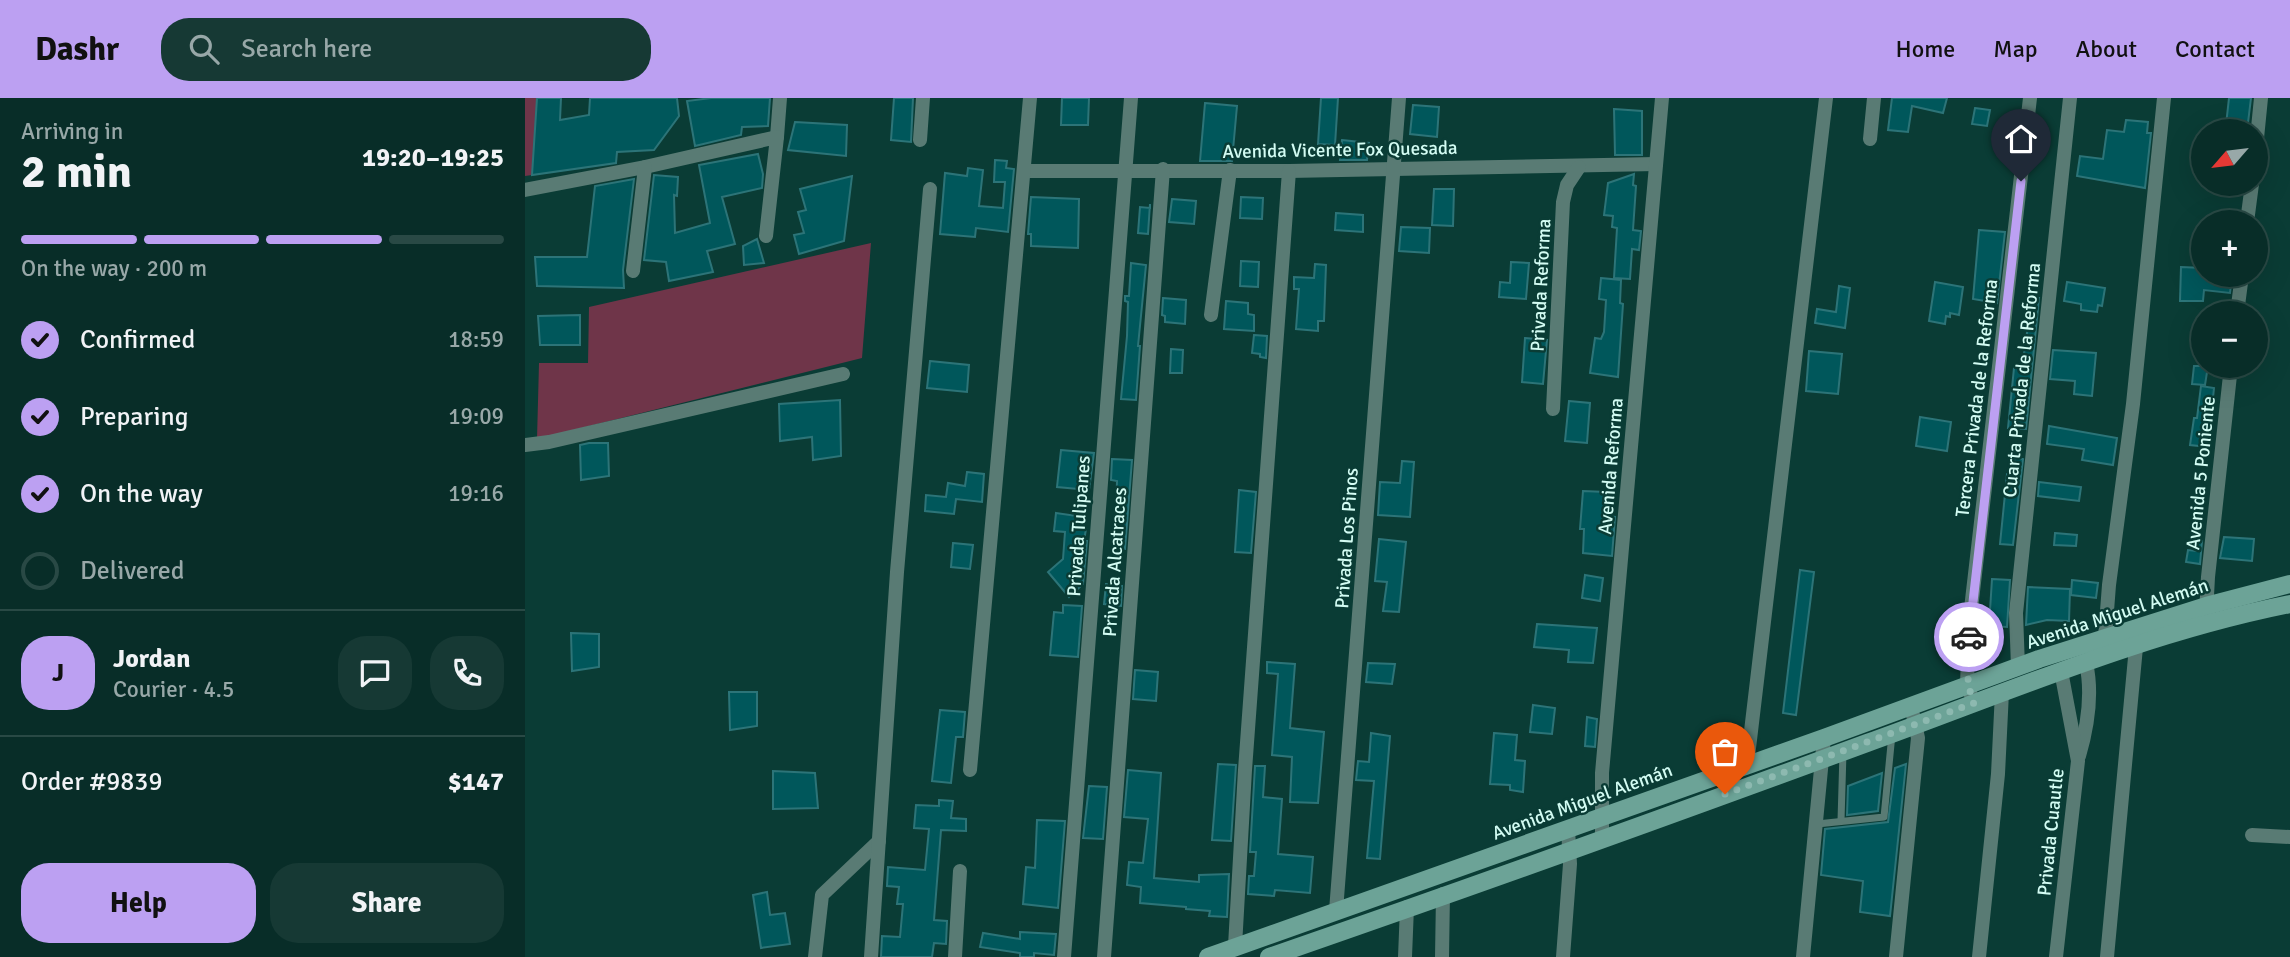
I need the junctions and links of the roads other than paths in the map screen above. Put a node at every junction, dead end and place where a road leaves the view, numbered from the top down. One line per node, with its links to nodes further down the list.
1 (780, 98): 14 (street)
2 (923, 98): 16 (street)
3 (1030, 98): 24 (street)
4 (1131, 98): 22 (street, Privada Tulipanes)
5 (1399, 98): 20 (street, Privada Los Pinos)
6 (1662, 98): 17 (street, Avenida Reforma)
7 (1826, 98): 54 (street)
8 (1874, 98): 15 (street)
9 (2030, 98): 44 (street, Tercera Privada de la Reforma)
10 (2070, 98): 42 (street, Cuarta Privada de la Reforma)
11 (2164, 98): 39 (street)
12 (2261, 98): 13 (street)
13 (2259, 119)
14 (777, 137): 18 (street); 28 (street)
15 (1870, 139)
16 (920, 140)
17 (1656, 164): 19 (street, Avenida Vicente Fox Quesada); 56 (street, Avenida Reforma)
18 (645, 167): 26 (street); 29 (street)
19 (1579, 167): 20 (street, Avenida Vicente Fox Quesada); 33 (street, Privada Reforma)
20 (1394, 168): 25 (street, Avenida Vicente Fox Quesada); 68 (street, Privada Los Pinos)
21 (1163, 169): 22 (street, Avenida Vicente Fox Quesada); 23 (street, Avenida Vicente Fox Quesada); 75 (street, Privada Alcatraces)
22 (1123, 170): 24 (street, Avenida Vicente Fox Quesada); 74 (street, Privada Tulipanes)
23 (1230, 170): 25 (street, Avenida Vicente Fox Quesada); 30 (street)
24 (1024, 171): 55 (street)
25 (1289, 171): 69 (street)
26 (525, 190)
27 (930, 190): 63 (street)
28 (766, 236)
29 (633, 271)
30 (1211, 315)
31 (843, 374): 34 (street)
32 (2230, 378): 37 (street, Avenida 5 Poniente)
33 (1553, 409)
34 (525, 445)
35 (2290, 584): 37 (main road, Avenida Miguel Alemán)
36 (2290, 604): 38 (main road, Avenida Miguel Alemán)
37 (2206, 606): 38 (street, Avenida 5 Poniente); 39 (main road, Avenida Miguel Alemán)
38 (2207, 626): 40 (main road, Avenida Miguel Alemán)
39 (2105, 638): 42 (main road, Avenida Miguel Alemán)
40 (2136, 646): 41 (main road, Avenida Miguel Alemán); 85 (street)
41 (2086, 663): 43 (main road, Avenida Miguel Alemán); 53 (street)
42 (2018, 667): 44 (main road, Avenida Miguel Alemán)
43 (2061, 671): 45 (main road, Avenida Miguel Alemán); 53 (street, Privada Cuautle)
44 (1968, 685): 46 (street, Tercera Privada de la Reforma); 47 (main road, Avenida Miguel Alemán)
45 (2002, 692): 46 (main road, Avenida Miguel Alemán); 83 (street)
46 (1974, 703): 48 (main road, Avenida Miguel Alemán)
47 (1911, 706): 48 (street); 50 (main road, Avenida Miguel Alemán)
48 (1916, 725): 49 (main road, Avenida Miguel Alemán); 82 (street)
49 (1892, 734): 51 (main road, Avenida Miguel Alemán); 57 (lane)
50 (1824, 738): 52 (street); 54 (main road, Avenida Miguel Alemán)
51 (1843, 752): 52 (main road, Avenida Miguel Alemán); 57 (lane)
52 (1823, 759): 58 (street); 61 (main road, Avenida Miguel Alemán)
53 (2078, 761): 84 (street, Privada Cuautle)
54 (1747, 765): 56 (main road, Avenida Miguel Alemán)
55 (970, 770)
56 (1600, 817): 59 (main road, Avenida Miguel Alemán); 61 (street, Avenida Reforma)
57 (1840, 821): 58 (lane)
58 (1817, 824): 81 (street)
59 (1568, 828): 64 (street); 68 (main road, Avenida Miguel Alemán)
60 (2252, 835): 62 (street)
61 (1602, 837): 64 (main road, Avenida Miguel Alemán)
62 (2290, 837)
63 (879, 841): 71 (street); 72 (street)
64 (1570, 849): 66 (main road, Avenida Miguel Alemán); 80 (street)
65 (960, 871): 73 (street)
66 (1443, 894): 67 (main road, Avenida Miguel Alemán); 79 (street)
67 (1407, 907): 70 (main road, Avenida Miguel Alemán); 78 (street)
68 (1336, 911): 69 (main road, Avenida Miguel Alemán)
69 (1235, 946): 76 (main road, Avenida Miguel Alemán)
70 (1315, 949): 77 (main road, Avenida Miguel Alemán)
71 (815, 957)
72 (870, 957)
73 (955, 957)
74 (1064, 957)
75 (1104, 957)
76 (1208, 957)
77 (1269, 957)
78 (1405, 957)
79 (1442, 957)
80 (1563, 957)
81 (1803, 957)
82 (1895, 957)
83 (1979, 957)
84 (2056, 957)
85 (2107, 957)

